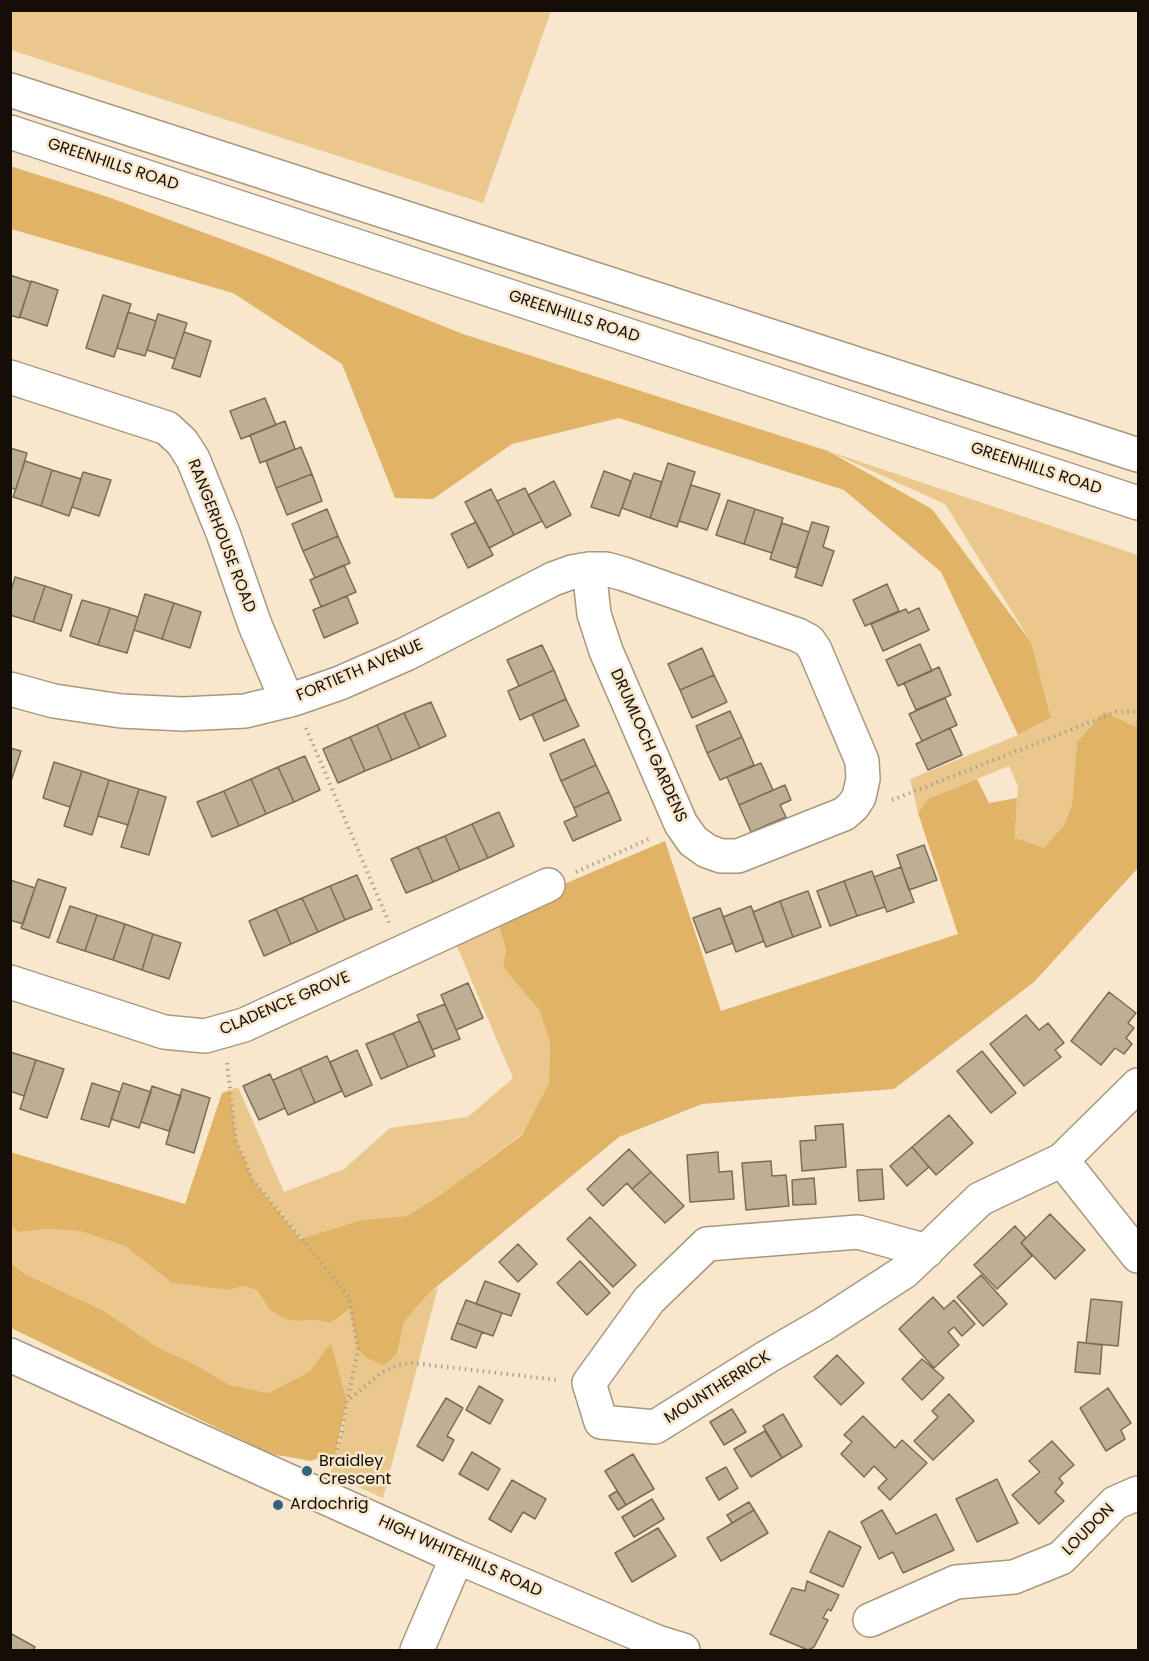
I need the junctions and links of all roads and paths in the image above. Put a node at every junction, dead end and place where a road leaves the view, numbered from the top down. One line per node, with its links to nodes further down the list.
1 (10, 90): 4 (street)
2 (10, 132): 5 (street, GREENHILLS ROAD)
3 (10, 377): 8 (street, RANGERHOUSE ROAD)
4 (1138, 455)
5 (1138, 503)
6 (589, 569): 8 (street, FORTIETH AVENUE); 10 (street); 11 (street, DRUMLOCH GARDENS)
7 (10, 688): 8 (street, FORTIETH AVENUE)
8 (291, 700): 13 (path)
9 (1138, 711): 10 (path)
10 (859, 796): 11 (street, DRUMLOCH GARDENS)
11 (681, 824): 12 (path)
12 (548, 885): 13 (street, CLADENCE GROVE)
13 (402, 953): 15 (street, CLADENCE GROVE)
14 (10, 982): 15 (street, CLADENCE GROVE)
15 (223, 1033): 22 (path)
16 (1138, 1085): 17 (street, MOUNTHERRICK)
17 (1062, 1160): 18 (street, MOUNTHERRICK); 19 (street)
18 (927, 1251): 21 (street); 21 (street, MOUNTHERRICK)
19 (1138, 1256)
20 (10, 1355): 24 (street, HIGH WHITEHILLS ROAD)
21 (589, 1383): 22 (path)
22 (347, 1401): 24 (path)
23 (1138, 1492): 26 (street, LOUDON)
24 (323, 1497): 25 (street, HIGH WHITEHILLS ROAD)
25 (457, 1557): 27 (street); 28 (street, HIGH WHITEHILLS ROAD)
26 (870, 1620)
27 (417, 1650)
28 (683, 1650)

